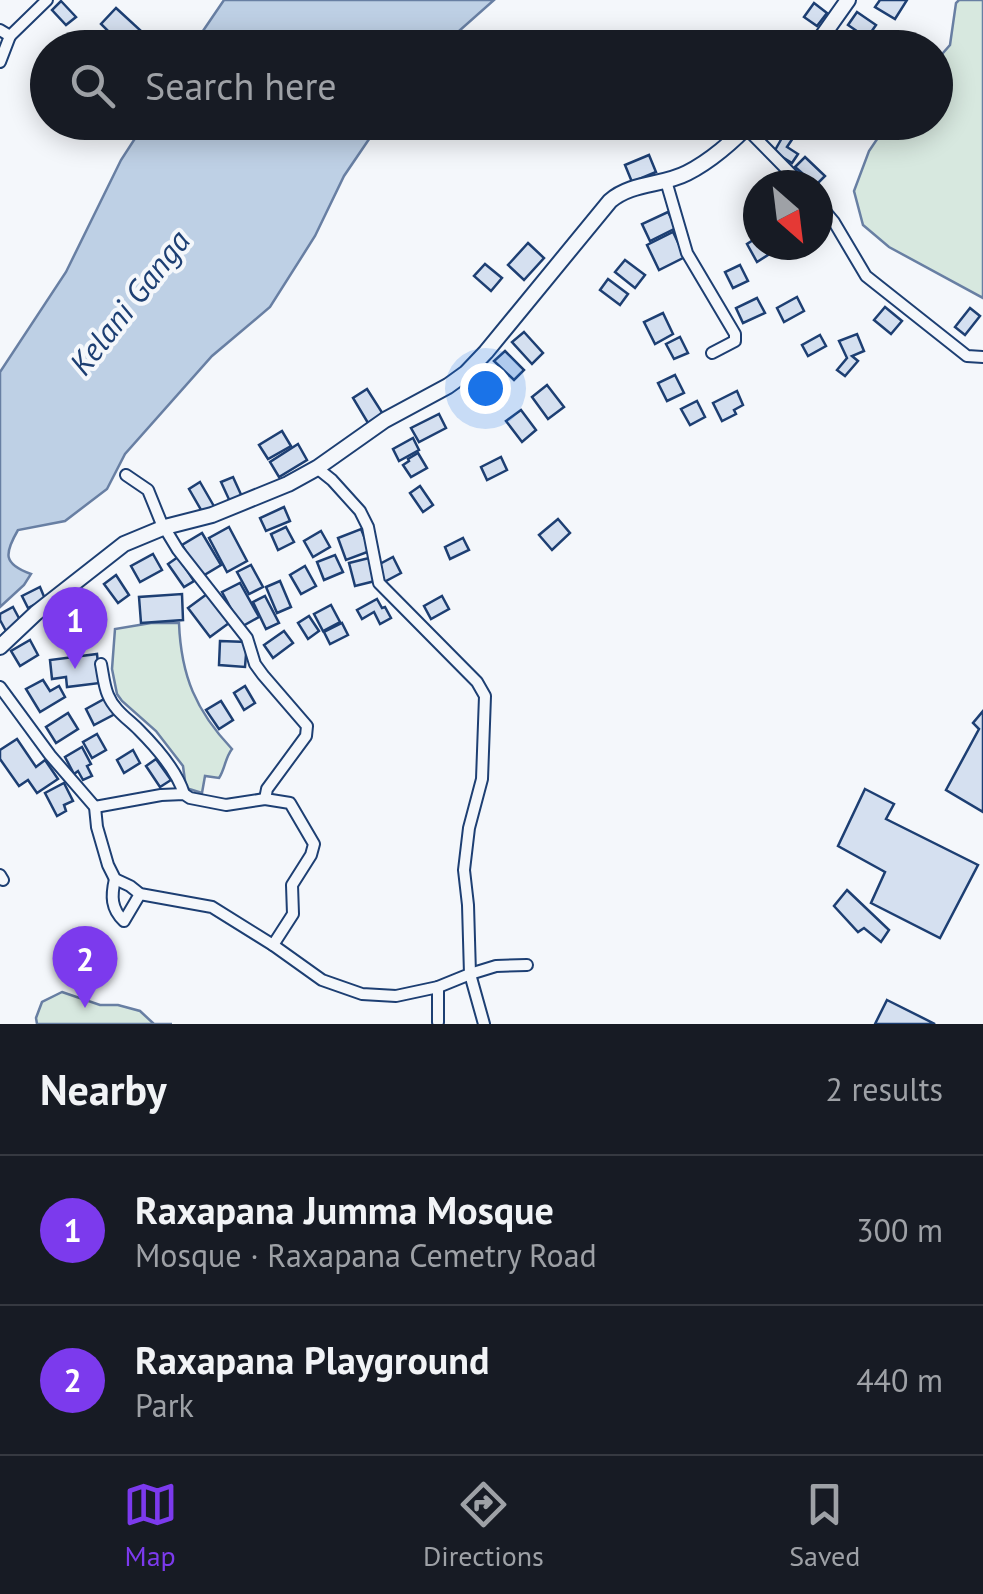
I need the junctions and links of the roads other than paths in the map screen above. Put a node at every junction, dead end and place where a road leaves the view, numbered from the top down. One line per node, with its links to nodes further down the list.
1 (47, 0): 4 (street)
2 (848, 0): 3 (main road)
3 (827, 30)
4 (5, 33): 5 (street)
5 (0, 62)
6 (729, 140): 9 (main road)
7 (762, 140): 8 (street)
8 (788, 170)
9 (666, 181): 11 (street); 13 (main road)
10 (833, 221): 12 (street)
11 (712, 353)
12 (983, 357)
13 (317, 468): 15 (main road); 26 (street)
14 (126, 475): 15 (street)
15 (165, 527): 16 (main road); 20 (street)
16 (0, 648)
17 (101, 664): 19 (street)
18 (0, 687): 21 (street)
19 (184, 794): 20 (street); 21 (street)
20 (265, 799): 24 (street)
21 (95, 808): 22 (street)
22 (115, 879): 23 (street); 23 (street)
23 (140, 894): 24 (street)
24 (273, 945): 27 (street)
25 (527, 965): 26 (street)
26 (470, 974): 27 (street); 29 (street)
27 (438, 987): 28 (street)
28 (438, 1022)
29 (484, 1024)

